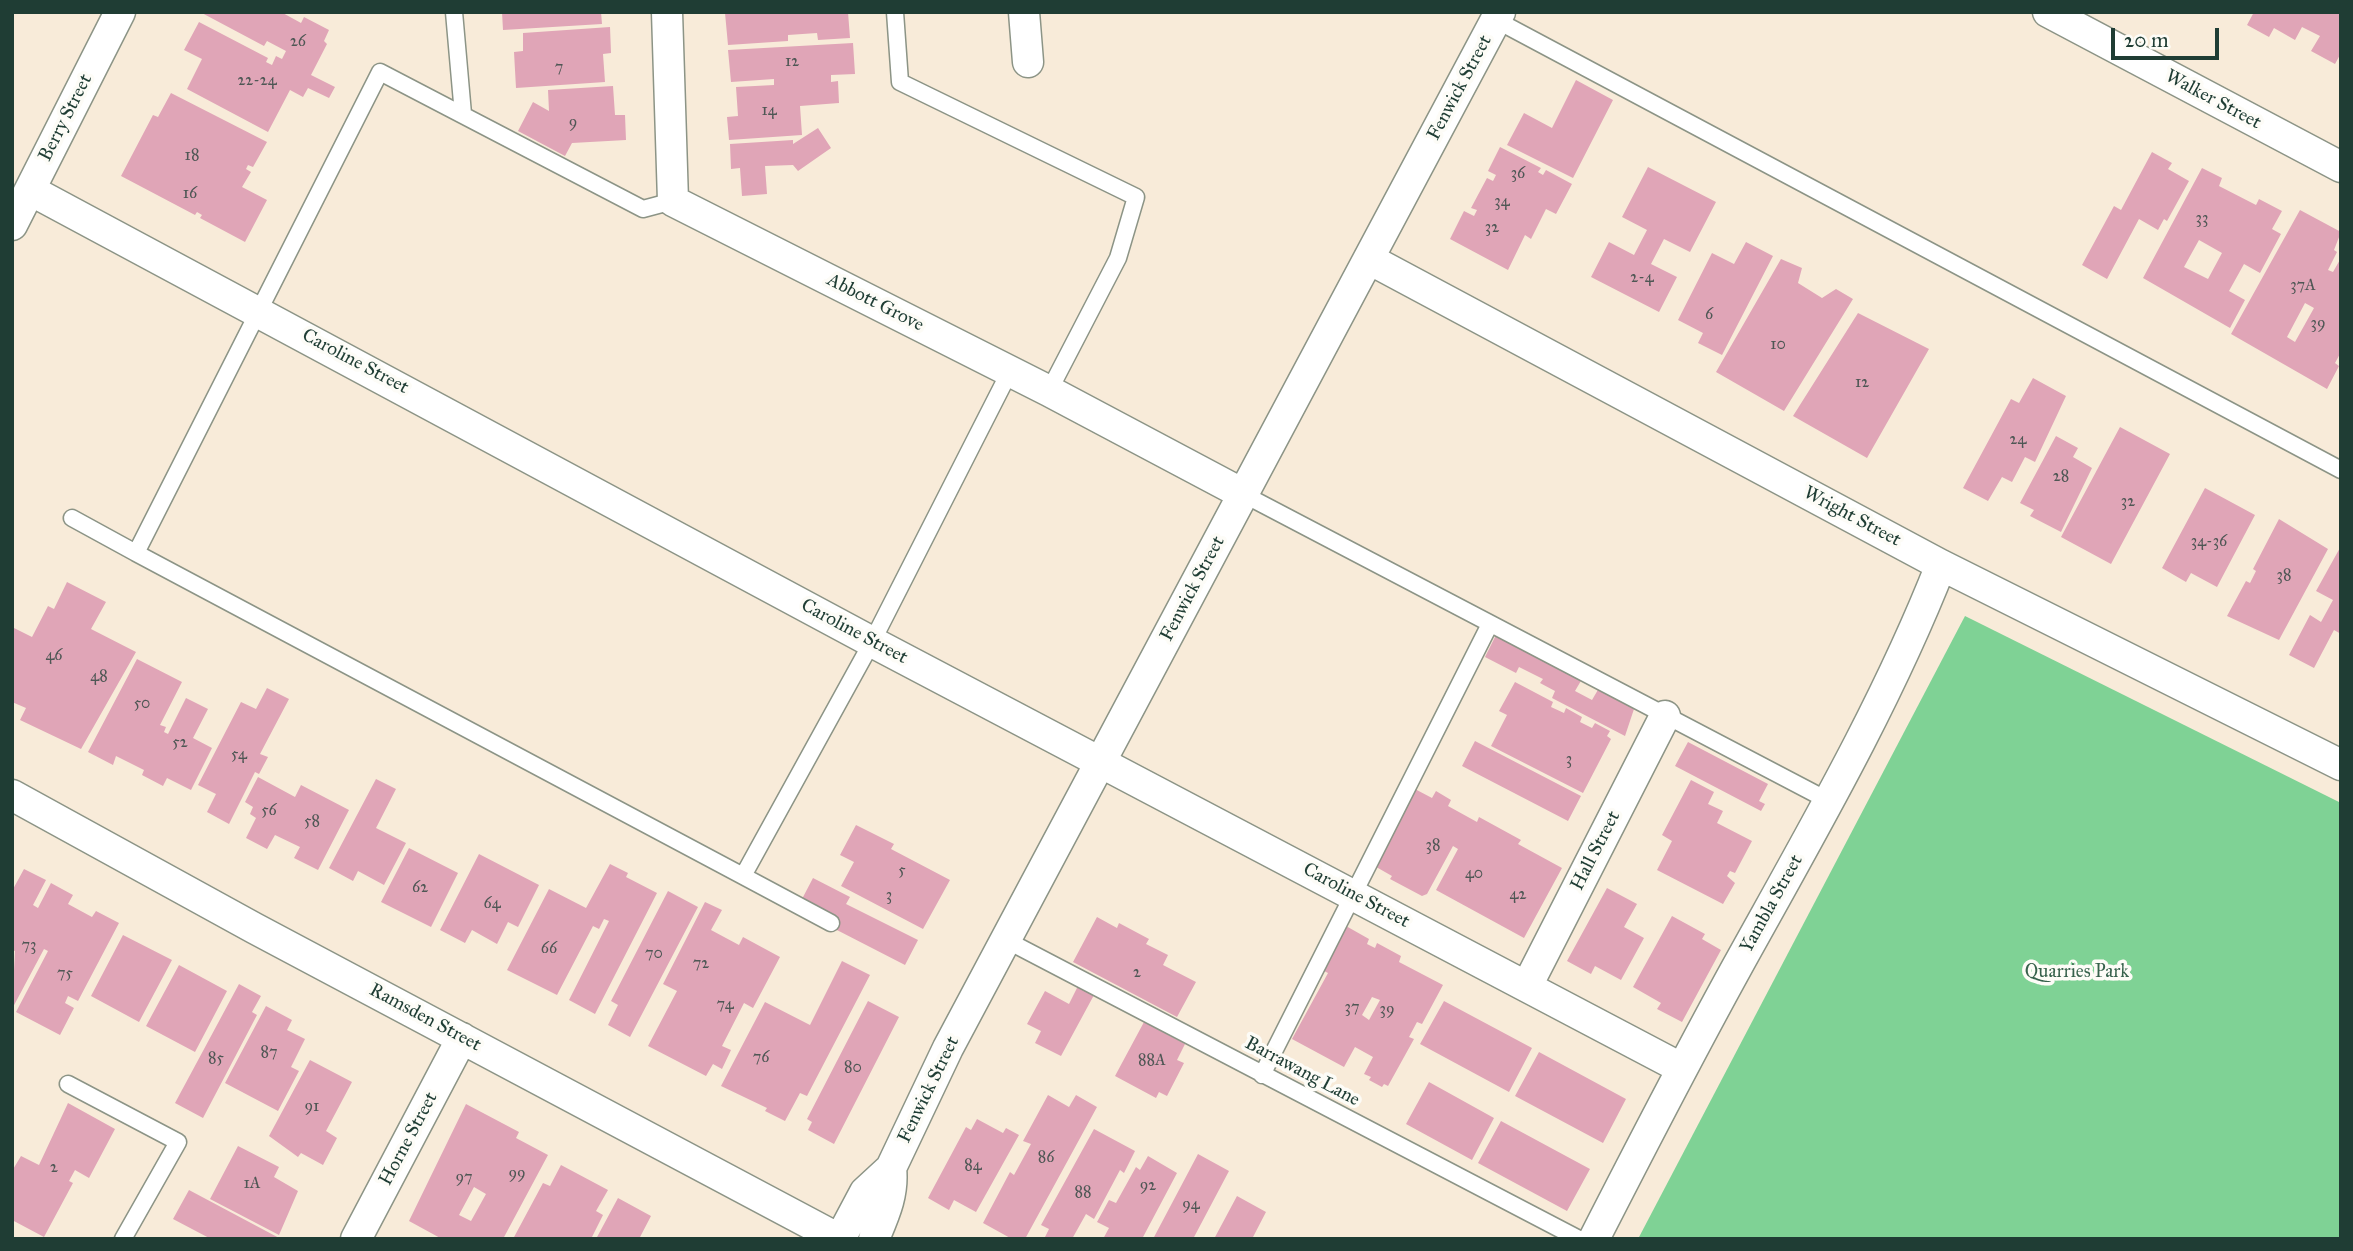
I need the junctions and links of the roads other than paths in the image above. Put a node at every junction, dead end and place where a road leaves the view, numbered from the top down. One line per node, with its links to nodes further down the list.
1 (120, 12): 11 (street, Berry Street)
2 (454, 12): 9 (lane)
3 (667, 12): 12 (street)
4 (895, 12): 17 (lane)
5 (1024, 12): 8 (street)
6 (2048, 12): 10 (street, Walker Street)
7 (1498, 16): 14 (street, Fenwick Street); 18 (lane)
8 (1028, 62)
9 (463, 114): 12 (lane); 15 (lane)
10 (2341, 167)
11 (30, 190): 13 (street, Berry Street); 15 (street, Caroline Street)
12 (673, 201): 16 (street, Abbott Grove)
13 (12, 225)
14 (1369, 259): 19 (street, Fenwick Street); 22 (street, Wright Street)
15 (259, 311): 21 (lane); 24 (street, Caroline Street)
16 (1010, 371): 17 (street, Abbott Grove); 24 (lane)
17 (1049, 391): 19 (street, Abbott Grove)
18 (2341, 470)
19 (1243, 494): 23 (lane); 26 (street, Fenwick Street)
20 (72, 518): 21 (lane)
21 (136, 553): 30 (lane)
22 (1941, 565): 27 (street, Wright Street); 29 (street, Yambla Street)
23 (1490, 624): 25 (lane); 31 (lane)
24 (872, 642): 26 (street, Caroline Street); 30 (lane)
25 (1665, 716): 29 (lane); 34 (street, Hall Street)
26 (1101, 762): 31 (street, Caroline Street); 33 (street, Fenwick Street)
27 (2341, 765)
28 (12, 795): 35 (street, Ramsden Street)
29 (1829, 801): 36 (street, Yambla Street)
30 (743, 876): 32 (lane)
31 (1353, 895): 34 (street, Caroline Street); 37 (lane)
32 (831, 923)
33 (1006, 940): 37 (lane, Barrawang Lane); 39 (street, Fenwick Street)
34 (1527, 986): 36 (street, Caroline Street)
35 (462, 1038): 41 (street, Horne Street); 42 (street, Ramsden Street)
36 (1681, 1068): 45 (street, Yambla Street)
37 (1262, 1075): 44 (lane, Barrawang Lane)
38 (68, 1084): 40 (lane)
39 (891, 1168): 42 (street, Fenwick Street); 43 (street, Fenwick Street)
40 (123, 1239)
41 (356, 1239)
42 (840, 1239)
43 (874, 1239)
44 (1579, 1239)
45 (1594, 1239)

